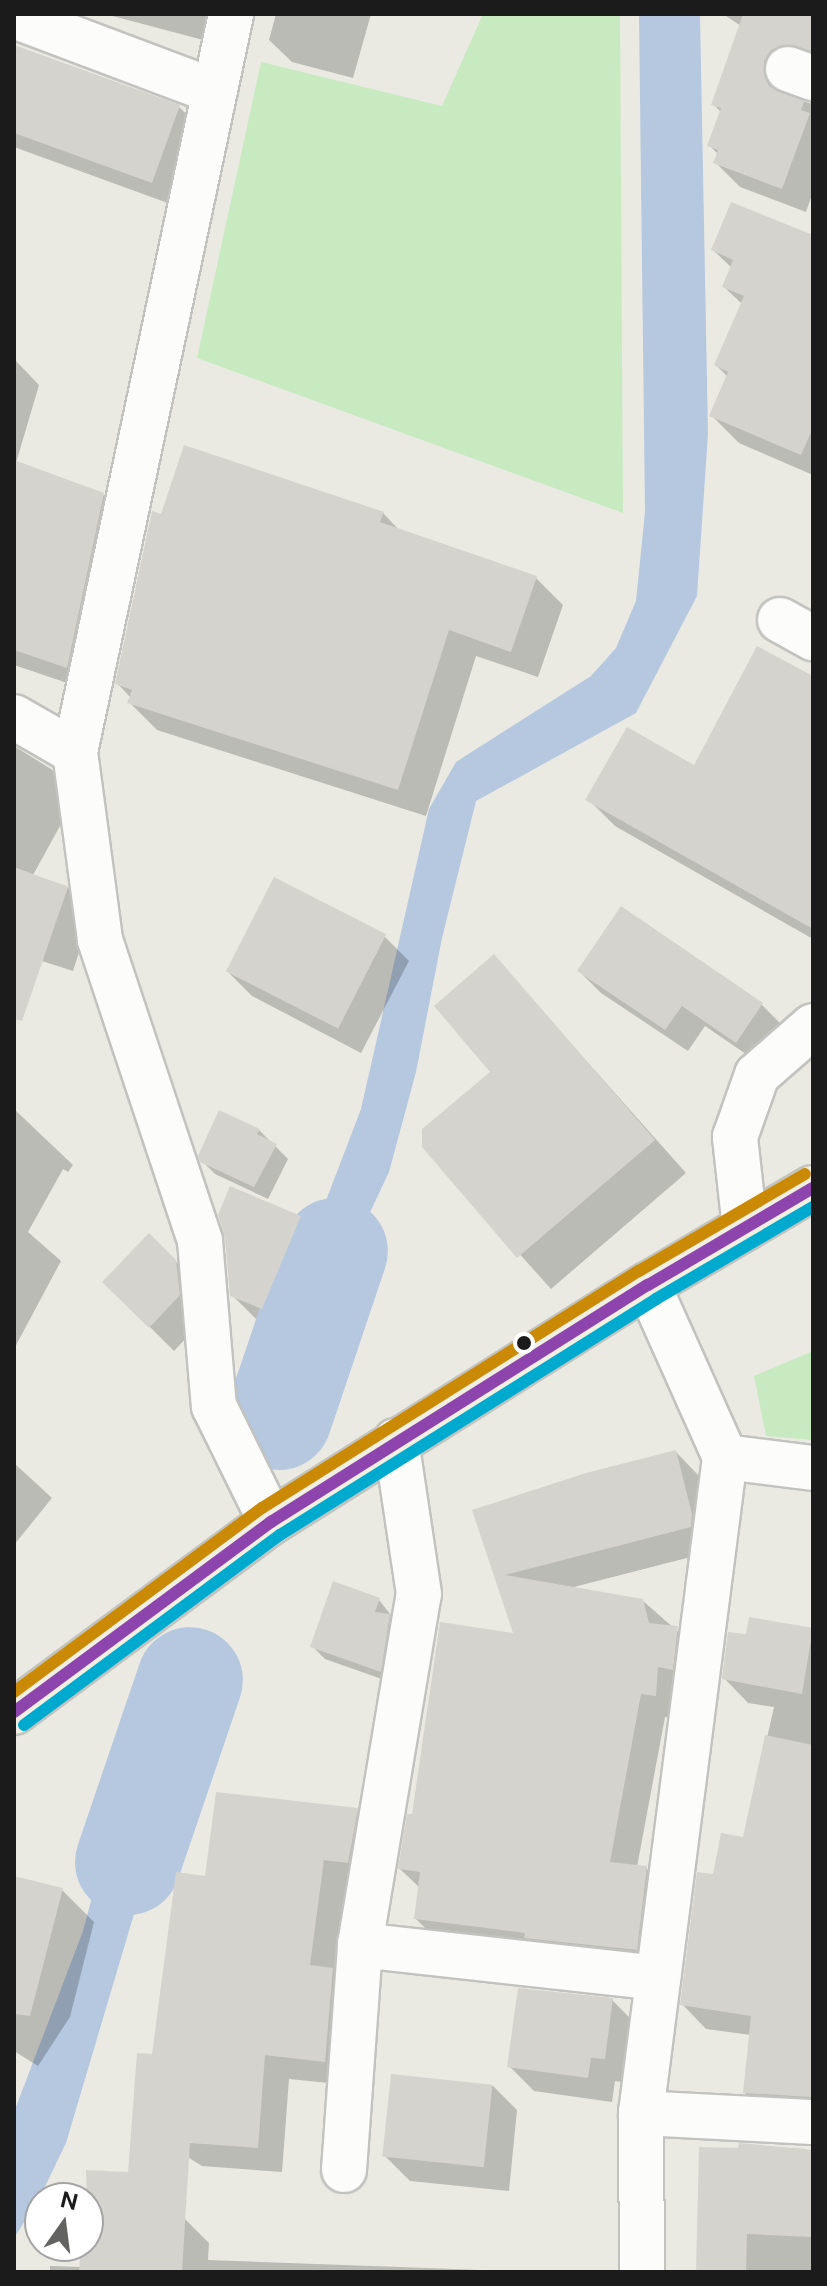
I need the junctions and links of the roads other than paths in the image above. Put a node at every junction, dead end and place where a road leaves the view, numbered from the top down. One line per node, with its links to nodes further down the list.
1 (231, 14): 3 (street)
2 (14, 16): 3 (street)
3 (214, 91): 5 (street)
4 (14, 717): 5 (street)
5 (75, 752): 13 (street)
6 (813, 1026): 8 (street)
7 (813, 1188): 8 (main road)
8 (745, 1228): 9 (main road)
9 (648, 1285): 10 (main road); 11 (street)
10 (396, 1441): 13 (main road); 15 (street)
11 (725, 1457): 12 (street); 16 (street)
12 (813, 1468)
13 (271, 1522): 14 (main road)
14 (14, 1712)
15 (360, 1945): 16 (street); 19 (street)
16 (658, 1978): 17 (street)
17 (641, 2113): 18 (street); 20 (street)
18 (813, 2122)
19 (344, 2170)
20 (642, 2272)

